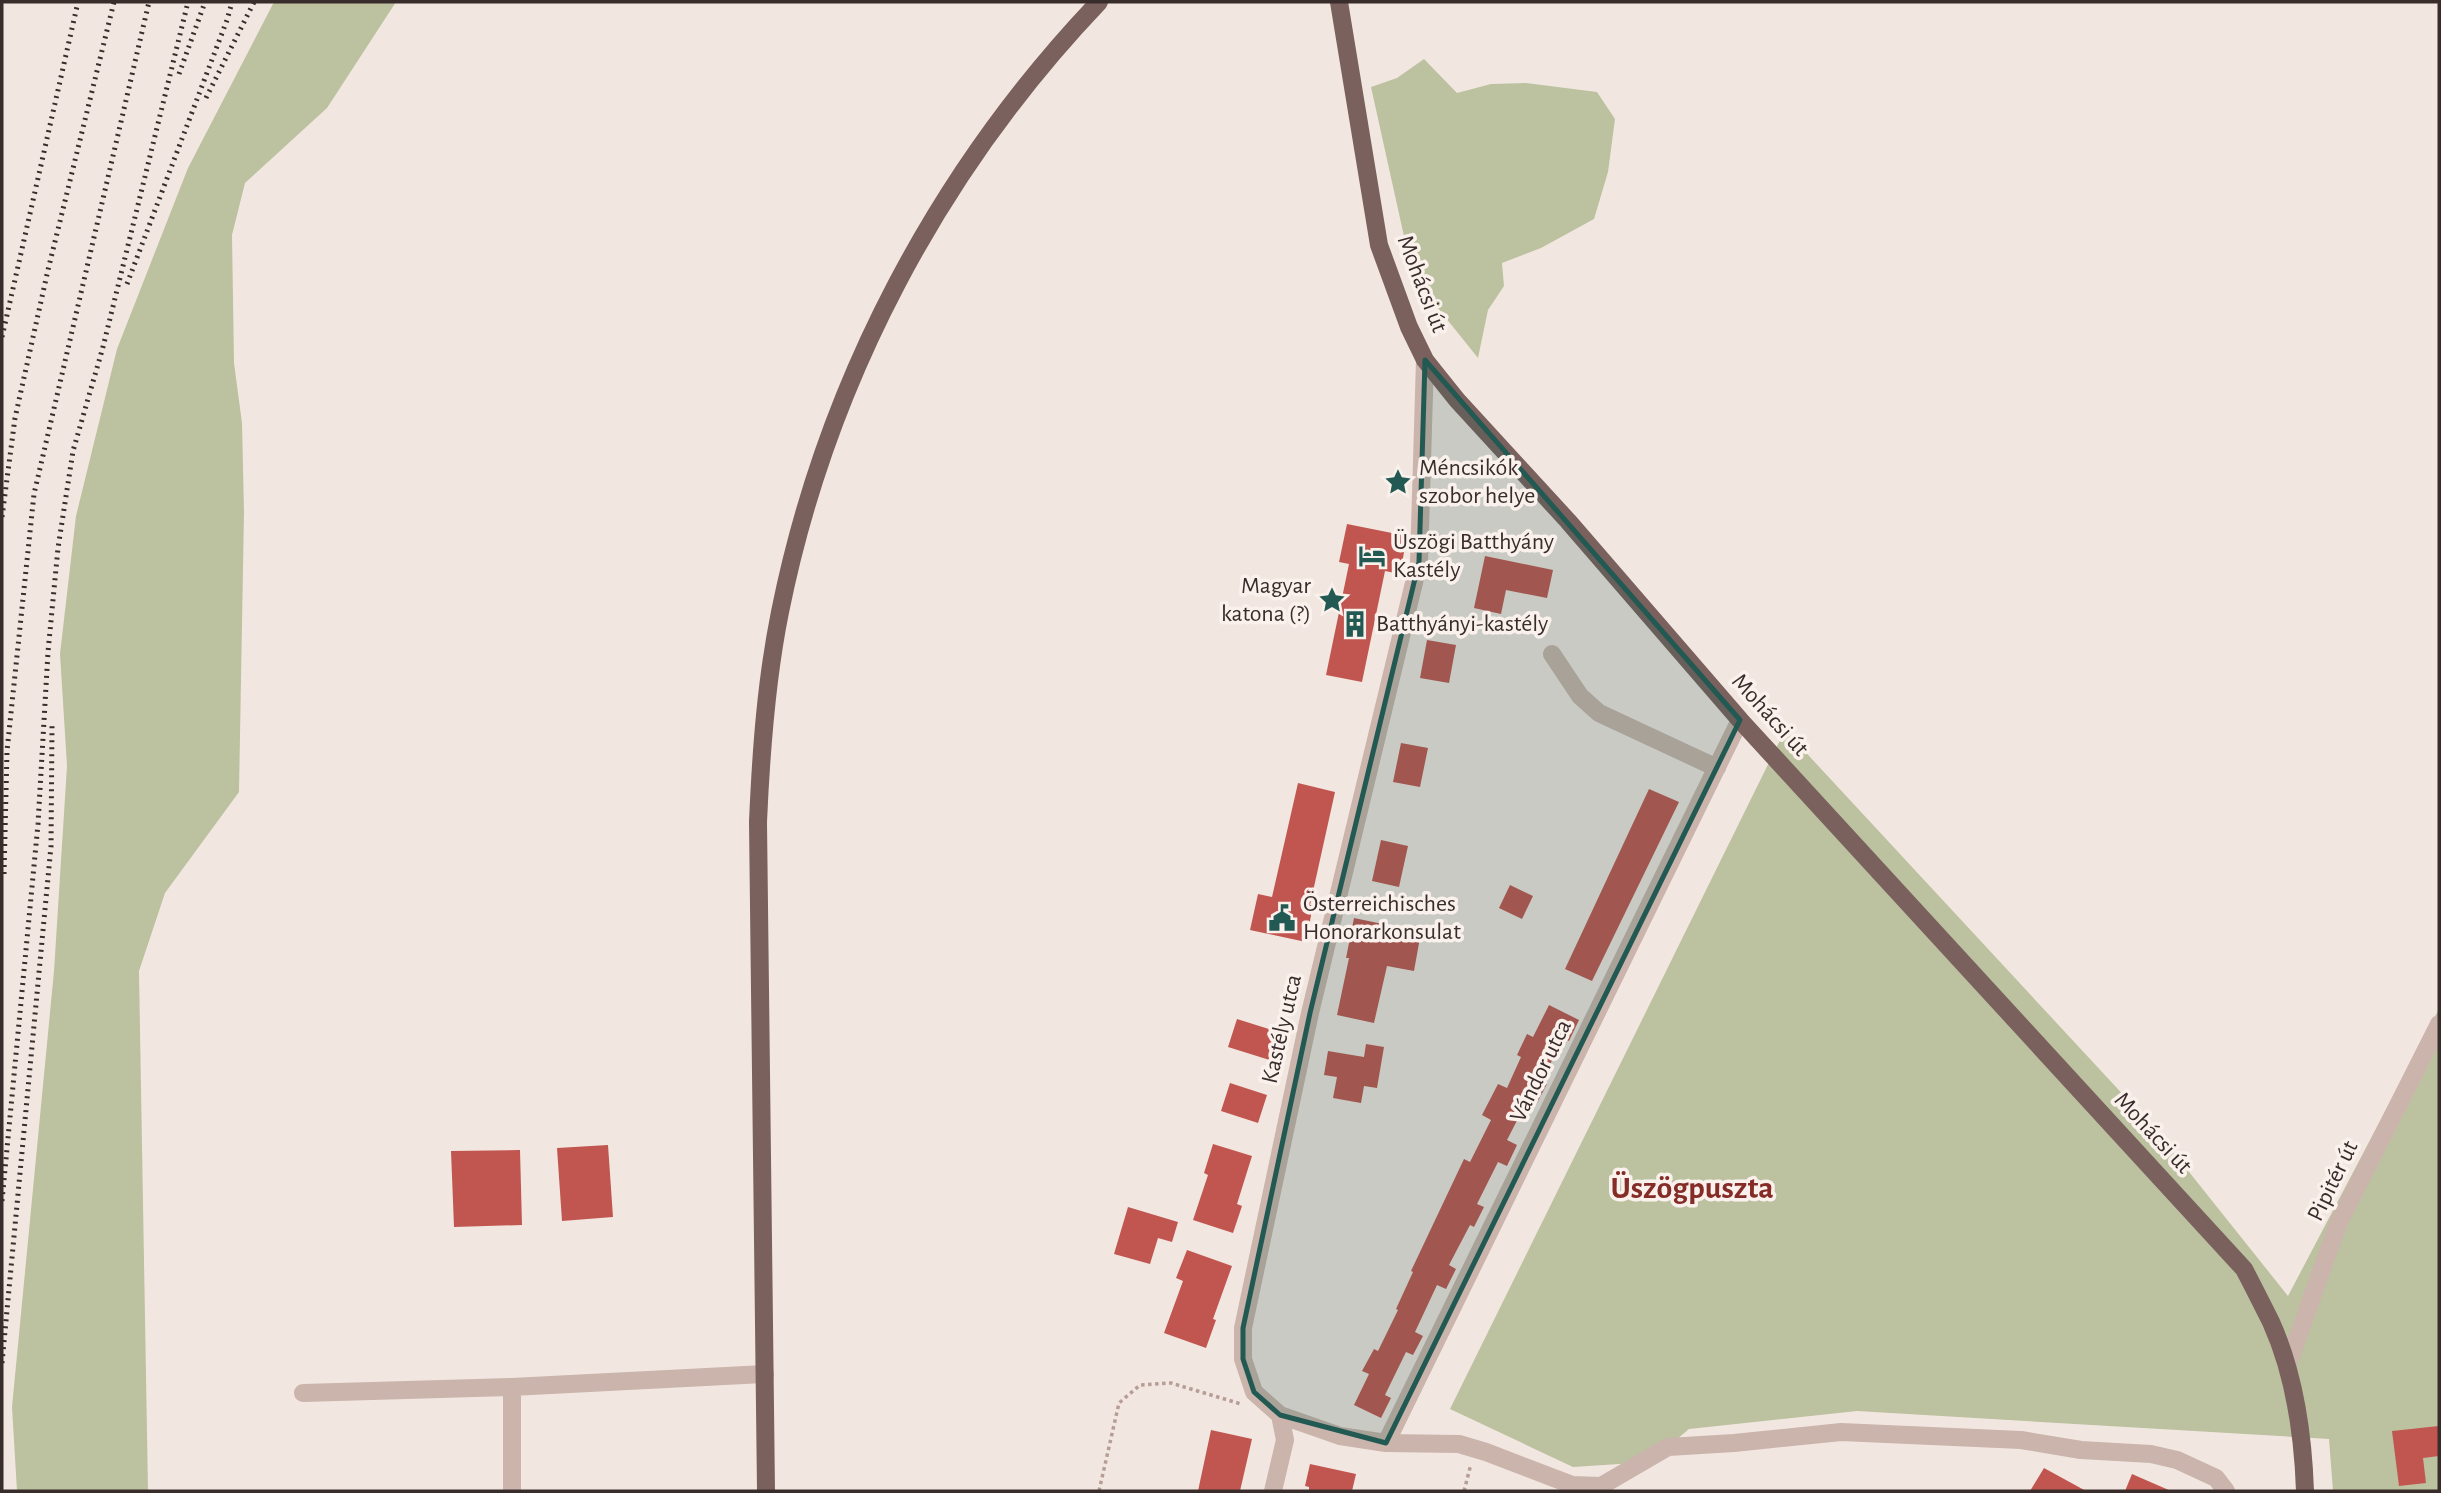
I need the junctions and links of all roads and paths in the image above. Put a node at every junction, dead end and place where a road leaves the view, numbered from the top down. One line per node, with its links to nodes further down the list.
1 (1099, 2): 9 (main road)
2 (1339, 2): 3 (main road, Mohácsi út)
3 (1425, 360): 5 (main road, Mohácsi út); 13 (street, Kastély utca)
4 (1552, 654): 6 (street)
5 (1740, 720): 6 (street, Vándor utca); 8 (main road, Mohácsi út)
6 (1717, 768): 14 (street, Vándor utca)
7 (2439, 1024): 8 (street, Pipitér út)
8 (2287, 1367): 22 (main road, Mohácsi út)
9 (765, 1374): 10 (street); 17 (main road)
10 (512, 1387): 11 (street); 16 (street)
11 (303, 1393)
12 (1244, 1405): 18 (path)
13 (1280, 1415): 14 (street); 19 (street)
14 (1386, 1443): 15 (street)
15 (1475, 1448): 20 (path); 21 (street)
16 (512, 1491)
17 (766, 1491)
18 (1099, 1491)
19 (1273, 1491)
20 (1464, 1491)
21 (2226, 1491)
22 (2305, 1491)

